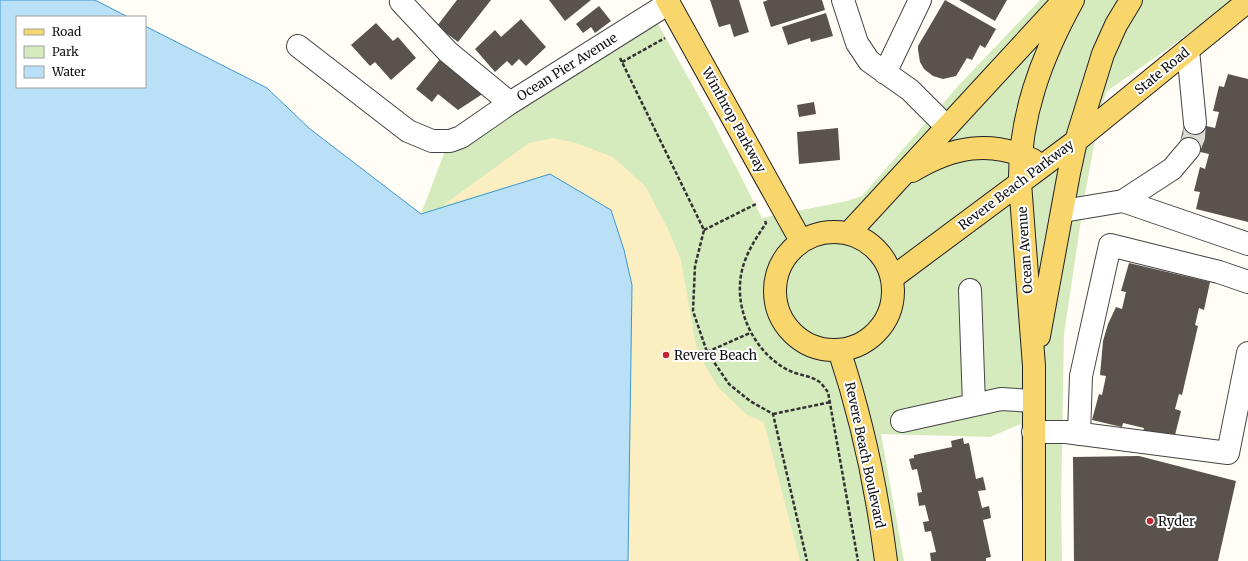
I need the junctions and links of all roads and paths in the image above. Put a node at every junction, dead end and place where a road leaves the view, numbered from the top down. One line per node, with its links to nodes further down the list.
1 (843, 0): 14 (street)
2 (920, 0): 14 (street)
3 (1064, 0): 17 (main road)
4 (1072, 0): 20 (main road, Ocean Avenue)
5 (1131, 0): 18 (main road, Revere Beach Parkway)
6 (402, 1): 15 (street, Ocean Pier Avenue)
7 (1248, 1): 12 (main road, State Road)
8 (668, 2): 10 (street, Ocean Pier Avenue); 30 (main road, Winthrop Parkway)
9 (667, 36): 13 (path)
10 (611, 41): 13 (path); 15 (street, Ocean Pier Avenue)
11 (298, 46): 15 (street)
12 (1188, 50): 16 (street); 18 (main road, State Road)
13 (622, 62): 28 (path)
14 (885, 73): 17 (street)
15 (510, 103)
16 (1195, 123)
17 (947, 127): 22 (main road)
18 (1076, 141): 21 (main road, Revere Beach Parkway); 25 (main road, Ocean Avenue)
19 (1189, 149): 24 (street)
20 (1020, 154): 21 (main road); 22 (main road); 23 (main road, Ocean Avenue)
21 (1044, 165): 23 (main road, Revere Beach Parkway); 25 (main road)
22 (898, 180): 29 (main road)
23 (1020, 183): 32 (main road, Revere Beach Parkway); 39 (main road, Ocean Avenue)
24 (1123, 201): 25 (street); 31 (street)
25 (1064, 203): 39 (main road, Ocean Avenue)
26 (759, 210): 28 (path)
27 (762, 216): 35 (path)
28 (704, 230): 37 (path)
29 (849, 234): 30 (main road); 32 (main road)
30 (801, 241): 36 (main road)
31 (1248, 244)
32 (892, 278): 36 (main road)
33 (1248, 282): 46 (street)
34 (970, 290): 42 (street)
35 (750, 333): 37 (path); 41 (path)
36 (839, 350): 49 (main road, Revere Beach Boulevard)
37 (707, 352): 43 (path)
38 (1248, 352): 46 (street)
39 (1034, 366): 40 (main road, Ocean Avenue)
40 (1034, 401): 42 (street); 45 (main road, Ocean Avenue)
41 (830, 402): 43 (path); 48 (path)
42 (974, 405): 44 (street)
43 (773, 414): 47 (path)
44 (902, 421)
45 (1033, 432): 46 (street); 50 (main road, Ocean Avenue)
46 (1078, 434)
47 (807, 561)
48 (858, 561)
49 (886, 561)
50 (1034, 561)

